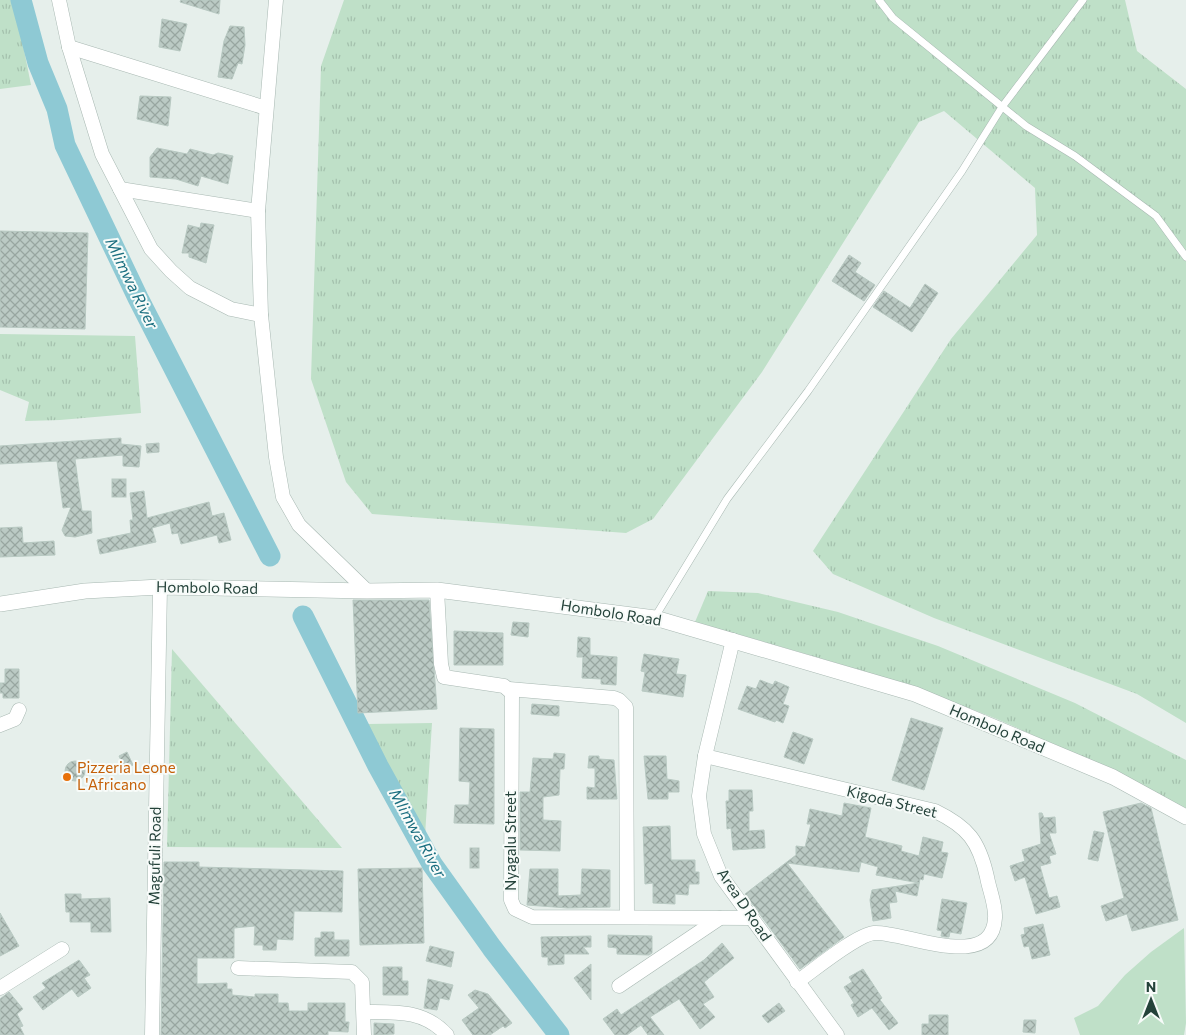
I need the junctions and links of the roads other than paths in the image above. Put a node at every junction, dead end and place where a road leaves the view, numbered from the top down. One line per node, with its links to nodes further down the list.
1 (59, 0): 5 (street)
2 (276, 0): 7 (street)
3 (879, 0): 6 (lane)
4 (1084, 0): 6 (lane)
5 (69, 47): 7 (street); 8 (street)
6 (1002, 107): 10 (lane); 16 (lane)
7 (266, 108): 9 (street)
8 (120, 189): 9 (street); 11 (street)
9 (258, 211): 11 (street)
10 (1186, 257)
11 (261, 315): 14 (street)
12 (160, 587): 14 (street, Hombolo Road); 15 (street, Hombolo Road); 32 (street, Magufuli Road)
13 (437, 590): 14 (street, Hombolo Road); 16 (street, Hombolo Road); 18 (street)
14 (367, 591)
15 (0, 604)
16 (655, 618): 17 (street, Hombolo Road)
17 (733, 640): 21 (street, Area D Road); 22 (street, Hombolo Road)
18 (509, 689): 23 (street); 23 (street, Nyagalu Street)
19 (19, 710): 20 (street)
20 (0, 725)
21 (705, 756): 25 (street, Area D Road); 28 (street, Kigoda Street)
22 (1186, 817)
23 (627, 916): 24 (street, Nyagalu Street)
24 (720, 918): 25 (street, Nyagalu Street); 29 (street)
25 (752, 918): 28 (street, Area D Road)
26 (62, 949): 30 (street)
27 (238, 968): 31 (street)
28 (797, 982): 35 (street, Area D Road)
29 (619, 986)
30 (0, 988)
31 (365, 1012): 33 (street); 34 (street)
32 (152, 1035)
33 (364, 1035)
34 (447, 1035)
35 (837, 1035)

